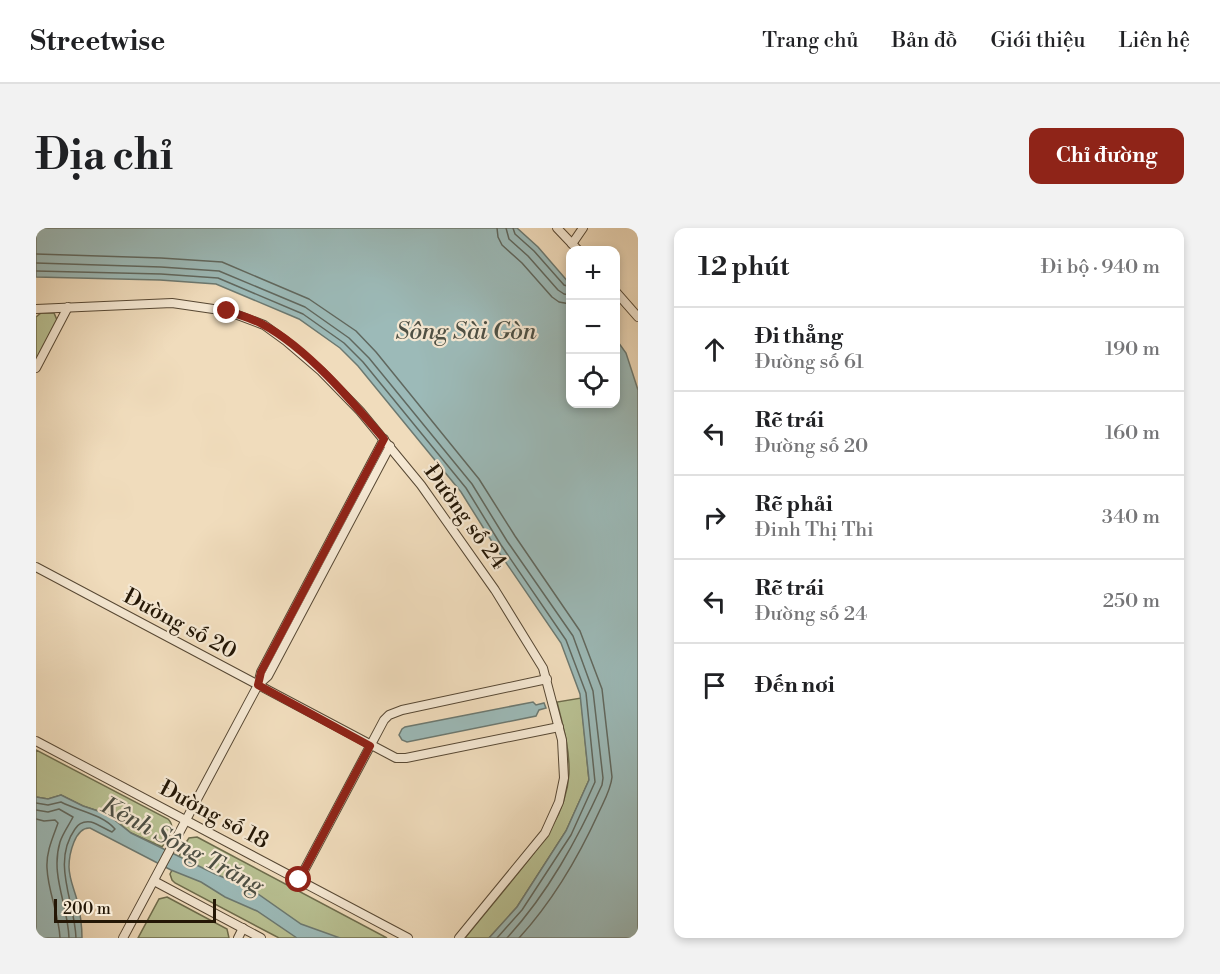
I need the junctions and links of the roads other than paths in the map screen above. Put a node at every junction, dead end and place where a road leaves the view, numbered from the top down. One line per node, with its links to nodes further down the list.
1 (557, 228): 3 (street)
2 (583, 228): 3 (street)
3 (572, 244)
4 (620, 297): 7 (street)
5 (68, 307): 6 (street, Đường số 24); 8 (street); 9 (street, Đường số 24)
6 (36, 310)
7 (638, 317)
8 (36, 368)
9 (387, 442): 11 (street, Đường số 24); 12 (street)
10 (36, 567): 12 (street, Đường số 20)
11 (547, 679): 13 (street, Đường số 24); 15 (street)
12 (258, 685): 15 (street, Đường số 20); 16 (street)
13 (559, 727): 15 (street, Đường số 20); 24 (street, Đường số 24)
14 (36, 741): 16 (street, Đường số 18)
15 (370, 746): 17 (street)
16 (186, 820): 17 (street, Đường số 18); 18 (street)
17 (299, 880): 23 (street, Đường số 18)
18 (154, 881): 19 (street); 20 (street)
19 (243, 928): 21 (street); 22 (street)
20 (123, 938)
21 (238, 938)
22 (261, 938)
23 (408, 938)
24 (459, 938)

